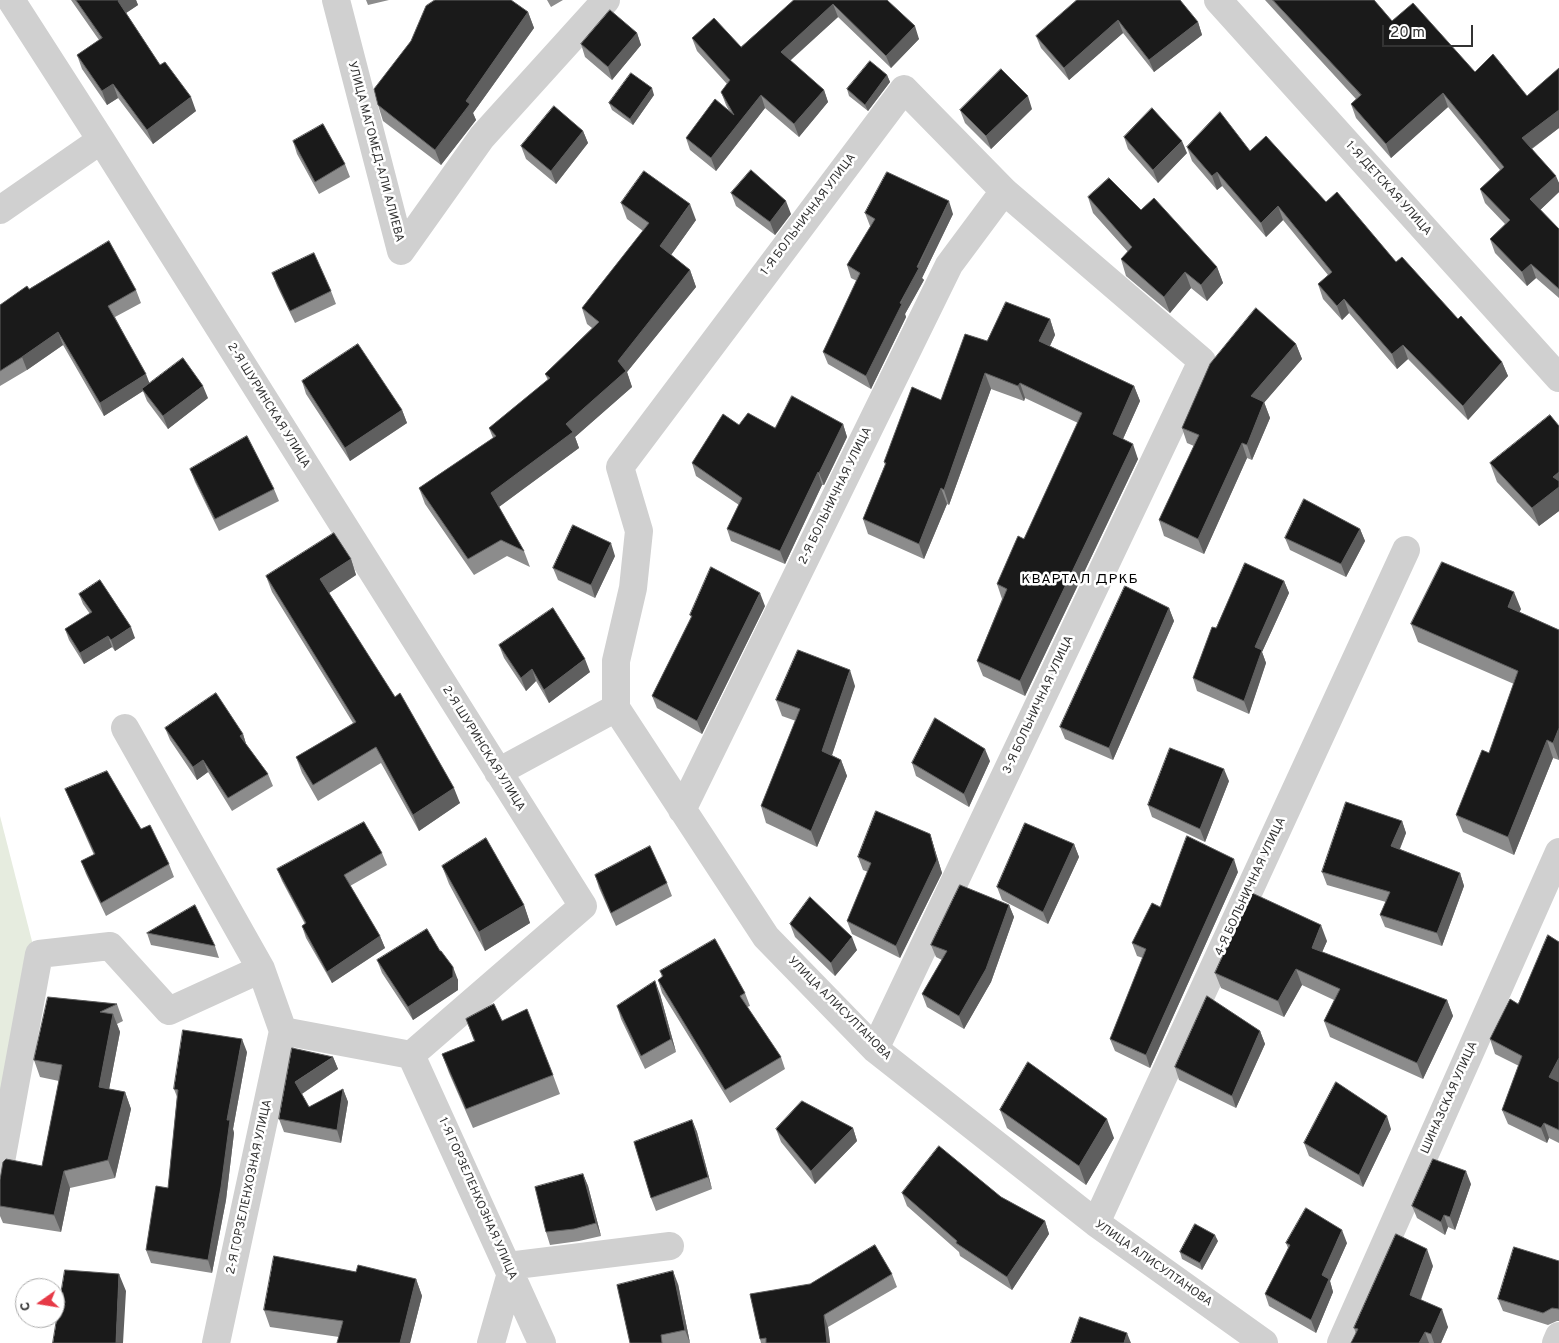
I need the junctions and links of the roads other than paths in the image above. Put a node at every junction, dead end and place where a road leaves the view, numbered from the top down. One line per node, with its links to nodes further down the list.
1 (11, 0): 5 (street, 2-Я ШУРИНСКАЯ УЛИЦА)
2 (336, 0): 3 (street, УЛИЦА МАГОМЕД-АЛИ АЛИЕВА)
3 (606, 0)
4 (1218, 0): 9 (street, 1-Я ДЕТСКАЯ УЛИЦА)
5 (101, 140): 7 (street); 13 (street, 2-Я ШУРИНСКАЯ УЛИЦА)
6 (1004, 191): 8 (street, 1-Я БОЛЬНИЧНАЯ УЛИЦА); 11 (street, 1-Я БОЛЬНИЧНАЯ УЛИЦА); 14 (street, 2-Я БОЛЬНИЧНАЯ УЛИЦА)
7 (0, 210)
8 (1202, 361): 18 (street, 3-Я БОЛЬНИЧНАЯ УЛИЦА)
9 (1559, 378)
10 (1406, 550): 21 (street, 4-Я БОЛЬНИЧНАЯ УЛИЦА)
11 (616, 708): 13 (street); 14 (street, УЛИЦА АЛИСУЛТАНОВА)
12 (125, 728): 16 (street)
13 (498, 772): 19 (street, 2-Я ШУРИНСКАЯ УЛИЦА)
14 (682, 810): 18 (street, УЛИЦА АЛИСУЛТАНОВА)
15 (1559, 852): 29 (street, ШИНАЗСКАЯ УЛИЦА)
16 (261, 969): 17 (street); 20 (street)
17 (283, 1031): 19 (street); 25 (street, 2-Я ГОРЗЕЛЕНХОЗНАЯ УЛИЦА)
18 (875, 1049): 21 (street, УЛИЦА АЛИСУЛТАНОВА)
19 (412, 1055): 23 (street, 1-Я ГОРЗЕЛЕНХОЗНАЯ УЛИЦА)
20 (0, 1168)
21 (1096, 1223): 28 (street, УЛИЦА АЛИСУЛТАНОВА)
22 (670, 1246): 23 (street)
23 (509, 1270): 26 (street); 27 (street, 1-Я ГОРЗЕЛЕНХОЗНАЯ УЛИЦА)
24 (1559, 1336): 30 (street)
25 (216, 1343)
26 (491, 1343)
27 (542, 1343)
28 (1264, 1343)
29 (1341, 1343)
30 (1556, 1343)

